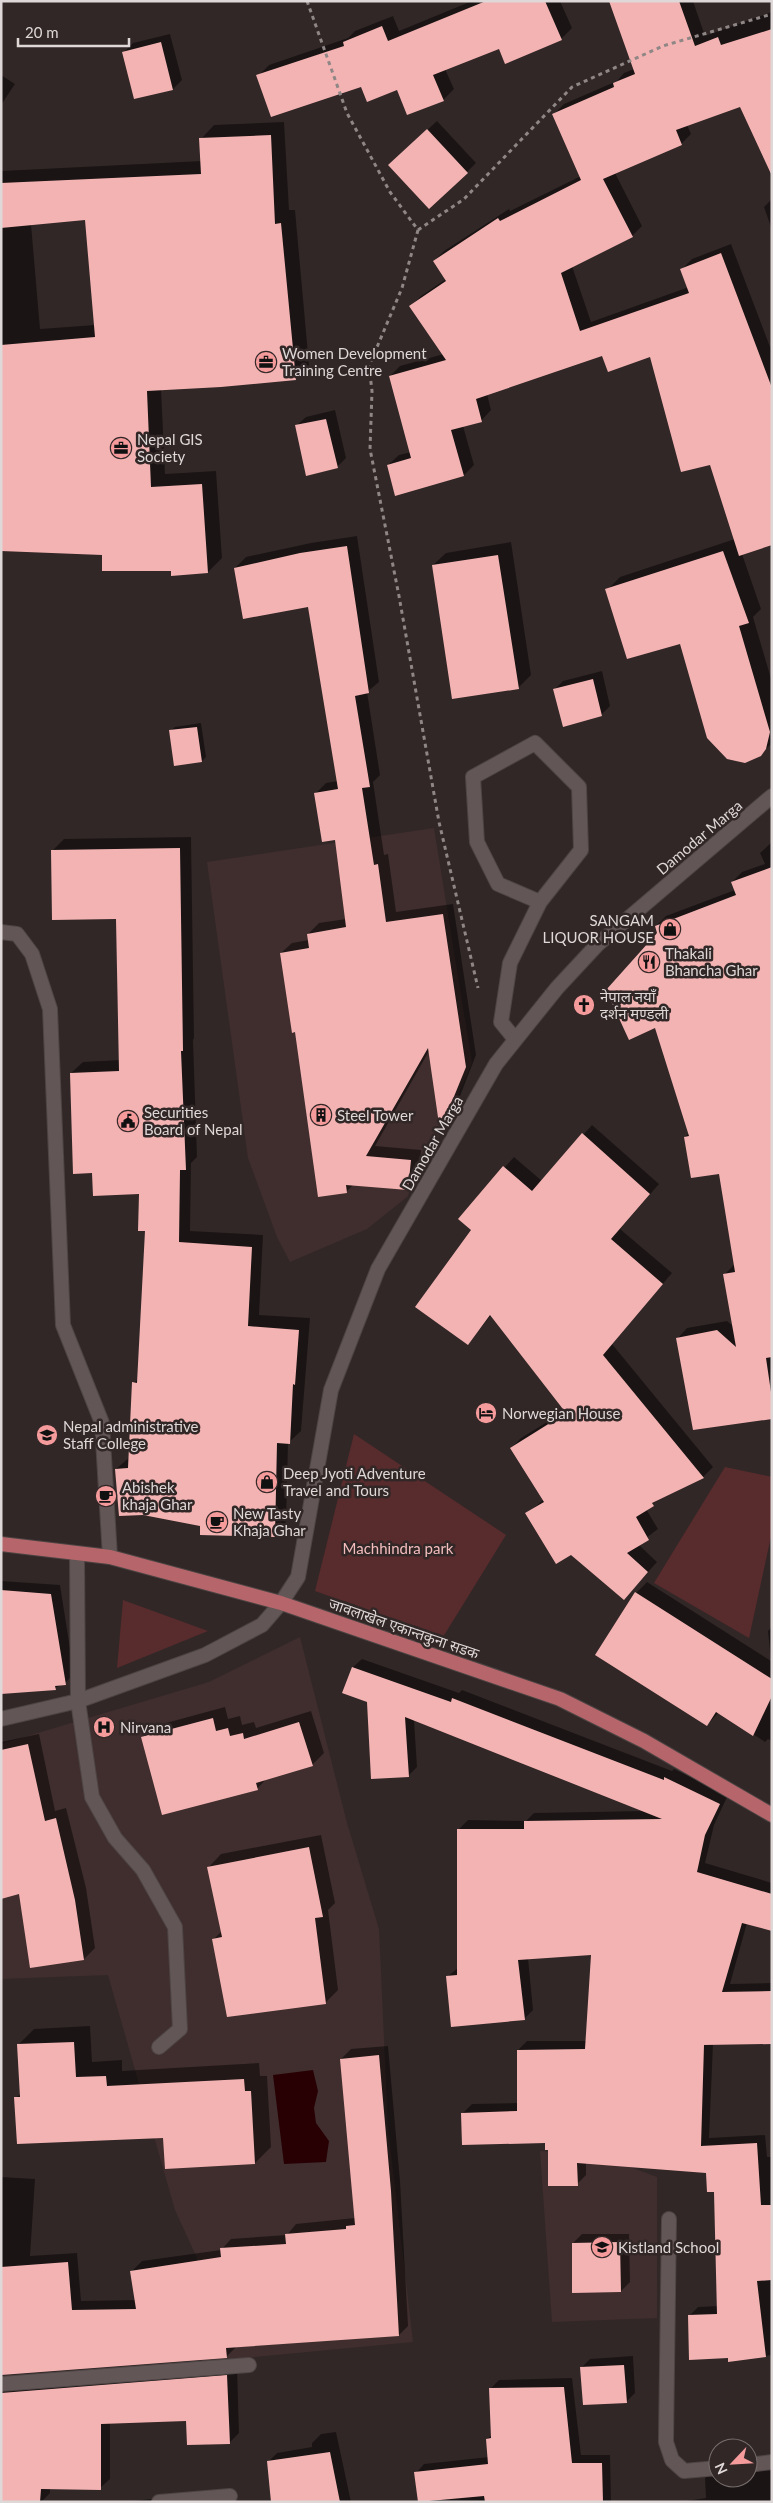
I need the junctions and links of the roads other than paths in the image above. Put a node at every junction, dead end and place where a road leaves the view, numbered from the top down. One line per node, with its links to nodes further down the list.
1 (772, 796): 4 (street, Damodar Marga)
2 (540, 902): 2 (street); 4 (street)
3 (1, 932): 7 (street)
4 (514, 1038): 8 (street, Damodar Marga)
5 (1, 1544): 6 (main road, जावलाखेल एकान्तकुना सडक)
6 (77, 1554): 7 (main road, जावलाखेल एकान्तकुना सडक); 9 (street)
7 (110, 1558): 8 (main road, जावलाखेल एकान्तकुना सडक)
8 (281, 1603): 9 (street, Damodar Marga); 11 (main road, जावलाखेल एकान्तकुना सडक)
9 (78, 1701): 10 (street, Damodar Marga); 12 (street)
10 (1, 1719)
11 (772, 1815)
12 (159, 2047)
13 (669, 2219): 18 (street)
14 (249, 2365): 15 (street)
15 (1, 2384)
16 (772, 2462): 17 (street)
17 (758, 2464)
18 (708, 2469)
19 (230, 2496): 20 (street)
20 (159, 2502)

